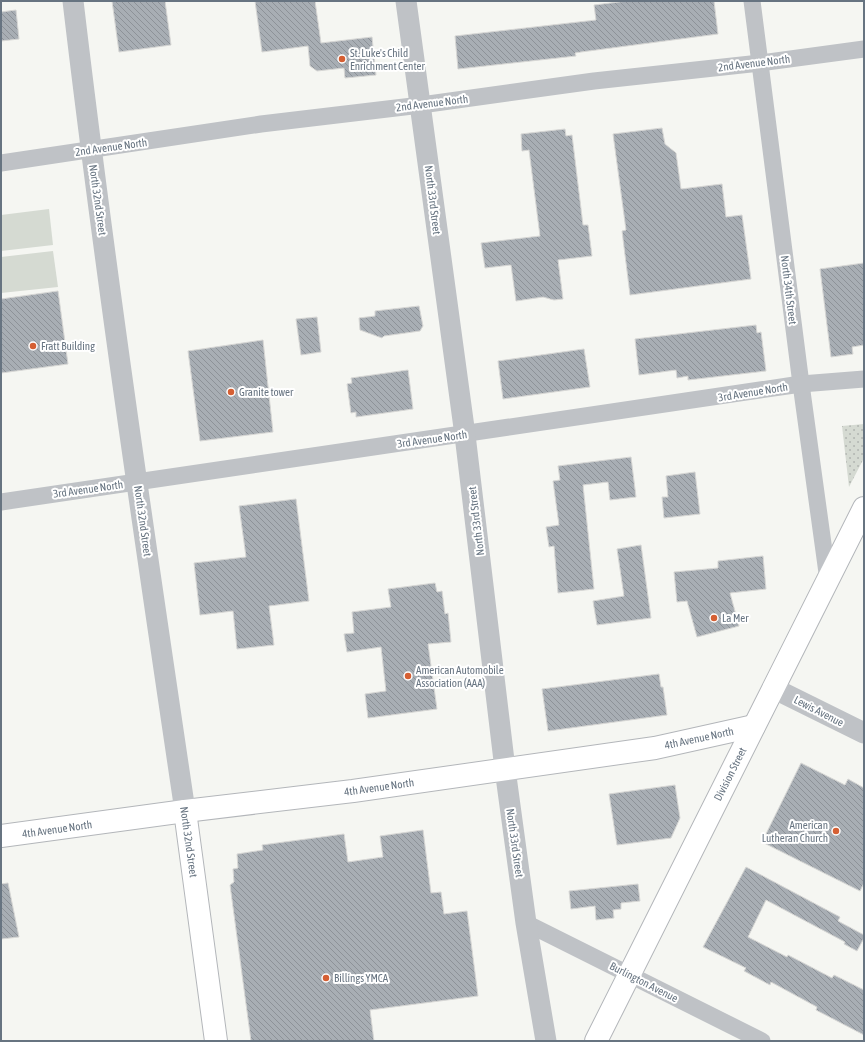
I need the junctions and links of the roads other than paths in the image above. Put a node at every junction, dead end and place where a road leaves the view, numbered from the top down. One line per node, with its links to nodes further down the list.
1 (73, 1): 7 (street, North 32nd Street)
2 (406, 1): 6 (street, North 33rd Street)
3 (752, 1): 5 (street, North 34th Street)
4 (864, 49): 5 (street, 2nd Avenue North)
5 (760, 63): 6 (street, 2nd Avenue North); 10 (street, North 34th Street)
6 (421, 105): 7 (street, 2nd Avenue North); 11 (street, North 33rd Street)
7 (91, 150): 8 (street, 2nd Avenue North); 12 (street, North 32nd Street)
8 (1, 163)
9 (864, 379): 10 (street, 3rd Avenue North)
10 (801, 384): 11 (street, 3rd Avenue North); 15 (street, North 34th Street)
11 (465, 435): 12 (street, 3rd Avenue North); 19 (street, North 33rd Street)
12 (137, 482): 13 (street, 3rd Avenue North); 20 (street, North 32nd Street)
13 (1, 502)
14 (864, 508): 15 (main road, Division Street)
15 (828, 580): 16 (main road, Division Street)
16 (773, 688): 17 (main road, Division Street); 18 (street, Lewis Avenue)
17 (754, 726): 19 (main road, 4th Avenue North); 23 (main road, Division Street)
18 (864, 733)
19 (505, 769): 20 (main road, 4th Avenue North); 22 (street, North 33rd Street)
20 (185, 811): 21 (main road, 4th Avenue North); 24 (main road, North 32nd Street)
21 (1, 836)
22 (526, 923): 23 (street, Burlington Avenue); 25 (street, North 33rd Street)
23 (629, 975): 26 (main road, Division Street); 27 (street, Burlington Avenue)
24 (216, 1041)
25 (546, 1041)
26 (596, 1041)
27 (762, 1041)

